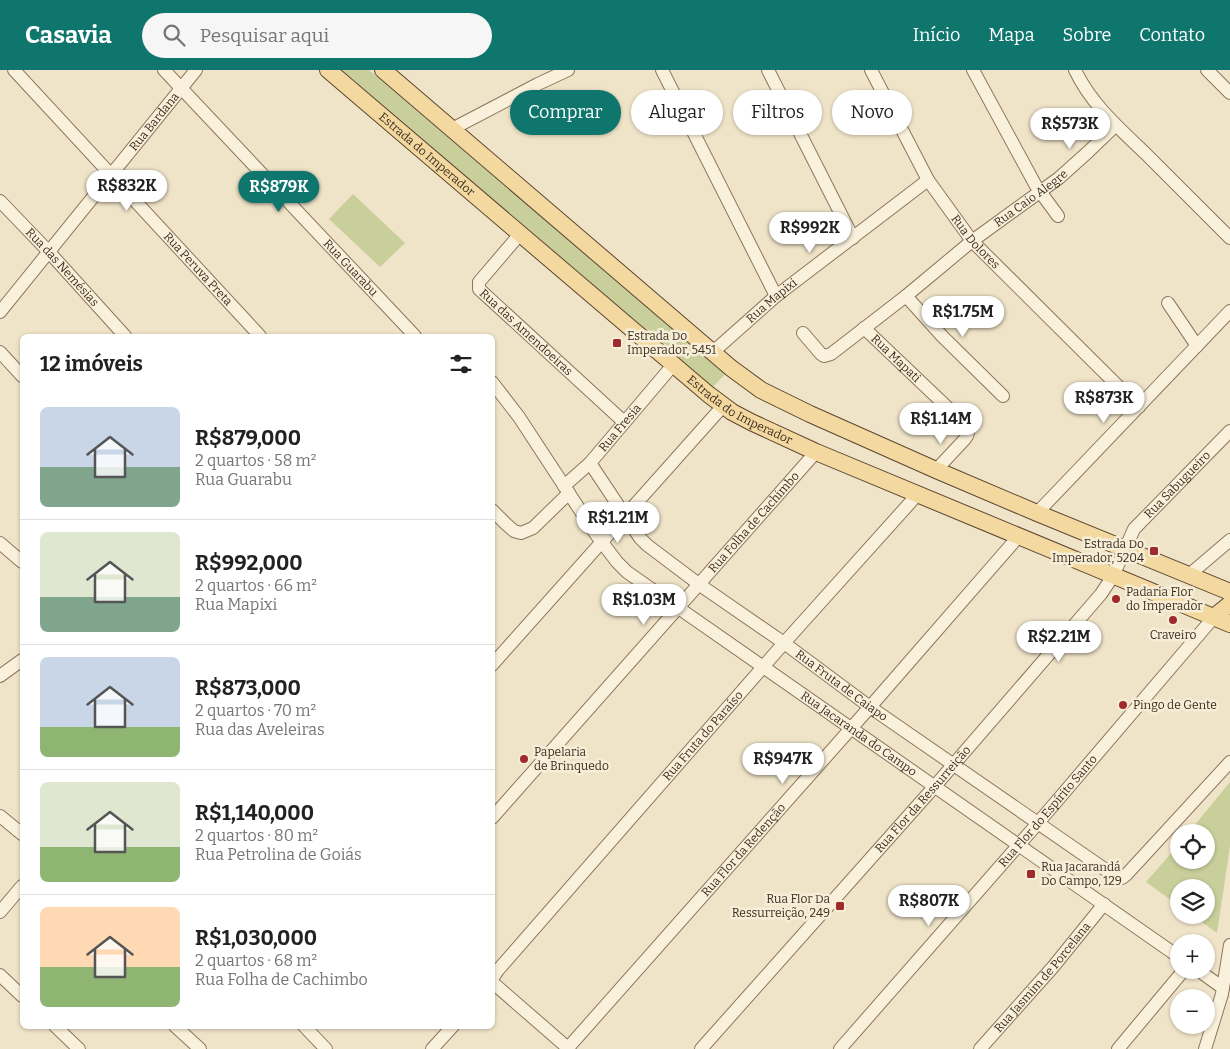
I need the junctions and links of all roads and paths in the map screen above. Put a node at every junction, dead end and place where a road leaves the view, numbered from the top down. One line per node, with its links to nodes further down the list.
1 (14, 70): 17 (street, Rua Peruva Preta)
2 (164, 70): 13 (street, Rua Guarabu)
3 (196, 70): 13 (street, Rua Bardana)
4 (383, 70): 16 (main road)
5 (568, 70): 16 (street)
6 (662, 70): 27 (street)
7 (768, 70): 23 (street)
8 (871, 70): 18 (street, Rua Dolores)
9 (974, 70): 19 (street)
10 (1075, 70): 15 (street)
11 (1207, 70): 14 (street)
12 (334, 72): 22 (main road, Estrada do Imperador)
13 (181, 88): 17 (street, Rua Bardana); 36 (street, Rua Guarabu)
14 (1230, 93)
15 (1115, 126): 19 (street, Rua Caio Alegre); 24 (street)
16 (452, 129): 39 (main road)
17 (111, 175): 26 (street, Rua Bardana); 35 (street, Rua Peruva Preta)
18 (928, 180): 23 (street, Rua Mapixi); 25 (street, Rua Dolores)
19 (1040, 192): 21 (street); 25 (street, Rua Caio Alegre)
20 (0, 201): 26 (street, Rua das Nemésias)
21 (1058, 216)
22 (520, 234): 40 (main road, Estrada do Imperador); 46 (street, Rua das Amendoeiras)
23 (853, 238): 27 (street, Rua Mapixi)
24 (1230, 238)
25 (972, 241): 28 (street, Rua Caio Alegre); 45 (street, Rua Dolores)
26 (49, 252): 31 (street, Rua Bardana); 34 (street, Rua das Nemésias)
27 (776, 296): 39 (street, Rua Mapixi)
28 (906, 296): 32 (street, Rua Caio Alegre); 43 (street)
29 (1168, 303): 37 (street)
30 (1230, 311): 37 (street)
31 (0, 312)
32 (864, 328): 33 (street, Rua Caio Alegre); 50 (street, Rua Mapati)
33 (803, 333)
34 (122, 334)
35 (258, 334)
36 (413, 334)
37 (1197, 346): 45 (street)
38 (0, 352): 41 (street)
39 (713, 352): 50 (main road)
40 (673, 365): 44 (main road, Estrada do Imperador); 46 (street, Rua Fresia)
41 (20, 374)
42 (495, 386): 51 (street, Rua Jacaranda do Campo)
43 (1003, 396)
44 (723, 406): 48 (main road, Estrada do Imperador); 55 (street)
45 (1139, 408): 54 (street)
46 (624, 422): 49 (street, Rua Fresia)
47 (1230, 431): 60 (street, Rua Sabugueiro)
48 (816, 452): 52 (main road, Estrada do Imperador); 64 (street, Rua Folha de Cachimbo)
49 (590, 462): 51 (street, Rua Fresia); 55 (street, Rua Fruta de Caiapo)
50 (936, 470): 54 (main road)
51 (566, 489): 53 (street, Rua Fresia); 58 (street, Rua Jacaranda do Campo)
52 (918, 495): 56 (main road, Estrada do Imperador); 70 (street, Rua Fruta do Paraíso)
53 (495, 513)
54 (1037, 513): 60 (main road)
55 (625, 515): 58 (street); 64 (street, Rua Fruta de Caiapo)
56 (1018, 536): 63 (main road, Estrada do Imperador); 75 (street, Rua Flor da Redenção)
57 (1230, 540): 62 (street)
58 (601, 542): 67 (street, Rua Jacaranda do Campo); 72 (street)
59 (0, 543): 61 (street)
60 (1127, 545): 62 (main road); 63 (street, Rua Flor da Ressurreição)
61 (20, 560)
62 (1189, 575): 65 (main road)
63 (1113, 576): 68 (main road, Estrada do Imperador); 78 (street, Rua Flor da Ressurreição)
64 (700, 585): 67 (street, Rua Folha de Cachimbo); 70 (street, Rua Fruta de Caiapo)
65 (1230, 592)
66 (1230, 604): 68 (main road)
67 (679, 608): 73 (street, Rua Jacaranda do Campo); 80 (street, Rua Folha de Cachimbo)
68 (1214, 617): 69 (main road, Estrada do Imperador); 82 (street, Rua Flor do Espírito Santo)
69 (1230, 624)
70 (784, 643): 73 (street, Rua Fruta do Paraíso); 75 (street, Rua Fruta de Caiapo)
71 (20, 661): 74 (street)
72 (495, 662)
73 (763, 667): 76 (street, Rua Jacaranda do Campo); 91 (street, Rua Fruta do Paraíso)
74 (0, 676)
75 (870, 708): 76 (street, Rua Flor da Redenção); 78 (street, Rua Fruta de Caiapo)
76 (852, 728): 79 (street, Rua Jacaranda do Campo); 105 (street, Rua Flor da Redenção)
77 (1230, 762): 82 (street, Rua Fruta de Caiapo)
78 (953, 764): 79 (street, Rua Flor da Ressurreição); 82 (street, Rua Fruta de Caiapo)
79 (935, 786): 84 (street, Rua Jacaranda do Campo); 106 (street, Rua Flor da Ressurreição)
80 (495, 815)
81 (0, 816): 83 (street)
82 (1038, 823): 84 (street, Rua Flor do Espírito Santo)
83 (20, 832)
84 (1019, 845): 86 (street, Rua Jacaranda do Campo); 107 (street, Rua Flor do Espírito Santo)
85 (20, 888): 87 (street)
86 (1104, 904): 89 (street, Rua Jacaranda do Campo); 108 (street, Rua Jasmim de Porcelana)
87 (0, 912)
88 (1230, 945): 95 (street)
89 (1170, 951)
90 (0, 975): 96 (street)
91 (495, 976)
92 (1176, 979): 109 (street)
93 (1210, 979): 95 (street)
94 (495, 984): 105 (street)
95 (1223, 988): 110 (street)
96 (20, 994)
97 (58, 1029): 101 (street)
98 (178, 1029): 102 (street)
99 (308, 1029): 103 (street)
100 (450, 1029): 104 (street)
101 (79, 1049)
102 (200, 1049)
103 (326, 1049)
104 (432, 1049)
105 (568, 1049)
106 (701, 1049)
107 (840, 1049)
108 (980, 1049)
109 (1118, 1049)
110 (1205, 1049)

